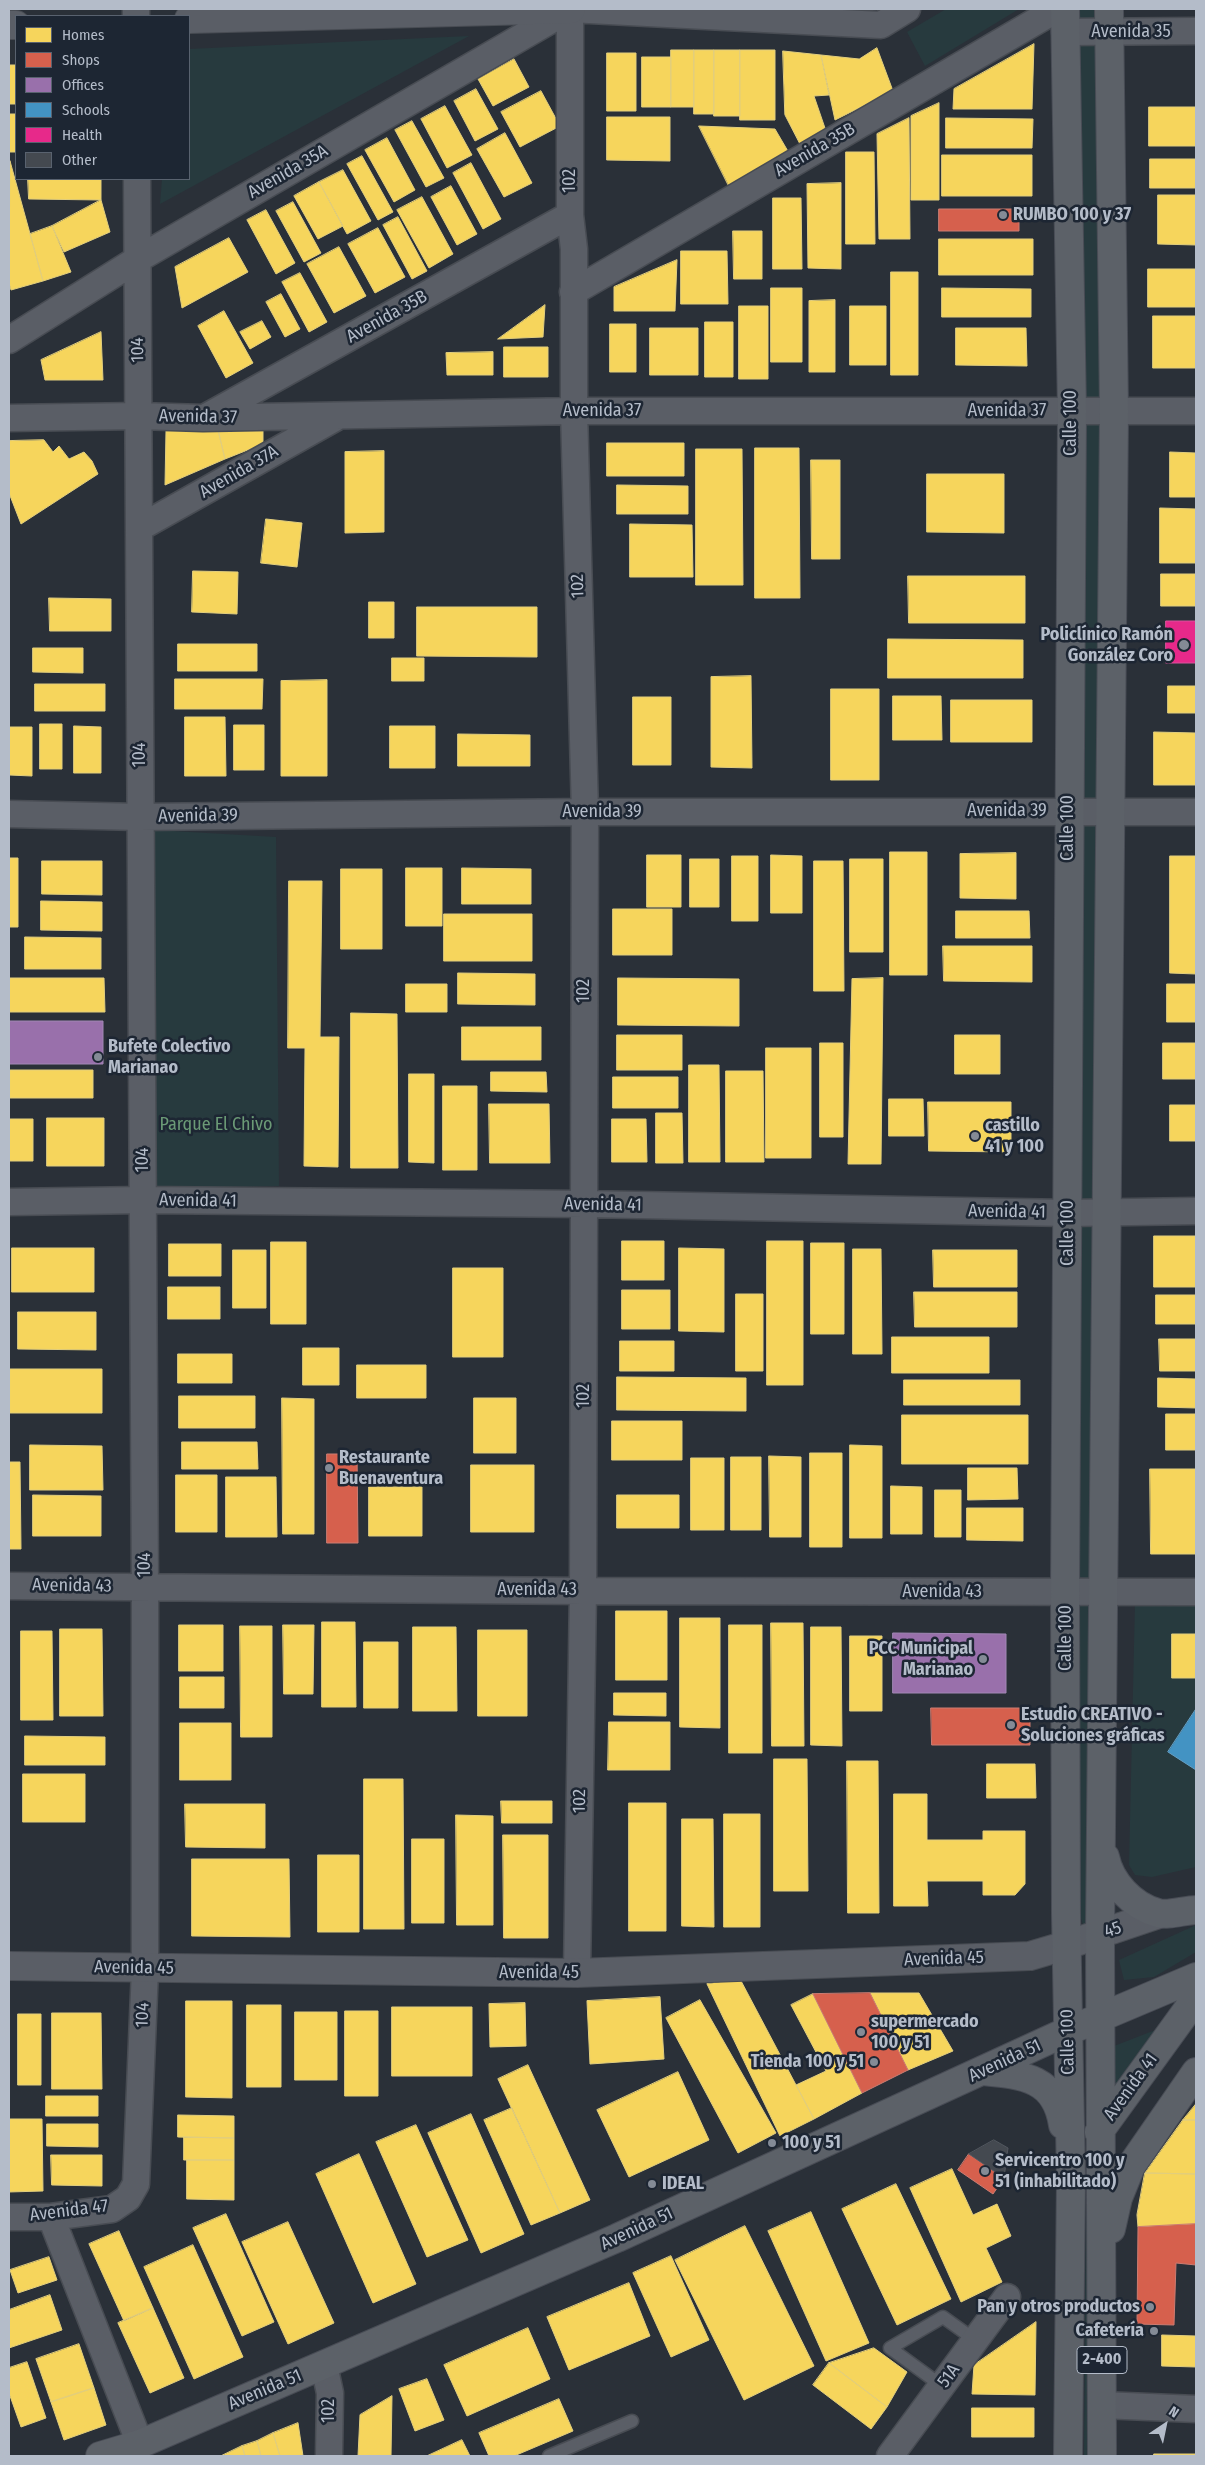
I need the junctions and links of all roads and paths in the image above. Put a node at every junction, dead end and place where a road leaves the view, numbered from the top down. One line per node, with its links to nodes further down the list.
1 (570, 9): 2 (street); 4 (street); 8 (street, 102); 9 (street, Avenida 35A)
2 (907, 9)
3 (1062, 16): 5 (street, Avenida 35); 10 (street, Avenida 35B); 14 (main road, Calle 100)
4 (190, 19)
5 (1109, 20): 6 (street, Avenida 35); 15 (main road, Calle 100)
6 (1196, 31)
7 (137, 180): 9 (street, 104)
8 (570, 215): 10 (street, 102); 19 (street, Avenida 35B)
9 (138, 259): 11 (street, Avenida 35A); 16 (street, 104)
10 (573, 292): 12 (street, 102)
11 (9, 340)
12 (574, 411): 14 (street, Avenida 37); 17 (street, Avenida 37); 23 (street, 102)
13 (1196, 411): 15 (street, Avenida 37)
14 (1072, 412): 15 (street, Avenida 37); 21 (main road, Calle 100)
15 (1114, 412): 22 (main road, Calle 100)
16 (139, 416): 18 (street, Avenida 37); 19 (street, Avenida 37); 20 (street, 104)
17 (338, 416): 19 (street, Avenida 37); 20 (street, Avenida 37A)
18 (9, 418)
19 (203, 418)
20 (140, 528): 26 (street, 104)
21 (1068, 811): 22 (street, Avenida 39); 23 (street, Avenida 39); 32 (main road, Calle 100)
22 (1112, 811): 24 (street, Avenida 39); 31 (main road, Calle 100)
23 (585, 812): 26 (street, Avenida 39); 29 (street, 102)
24 (1196, 812)
25 (9, 814): 26 (street, Avenida 39)
26 (140, 817): 27 (street, 104)
27 (143, 1200): 28 (street, Avenida 41); 29 (street, Avenida 41); 34 (street, 104)
28 (9, 1202)
29 (584, 1204): 32 (street, Avenida 41); 35 (street, 102)
30 (1196, 1211): 31 (street, Avenida 41)
31 (1108, 1212): 32 (street, Avenida 41); 37 (main road, Calle 100)
32 (1068, 1213): 36 (main road, Calle 100)
33 (9, 1586): 34 (street, Avenida 43)
34 (145, 1587): 35 (street, Avenida 43); 44 (street, 104)
35 (584, 1590): 36 (street, Avenida 43); 45 (street, 102)
36 (1065, 1592): 37 (street, Avenida 43); 42 (main road, Calle 100)
37 (1102, 1592): 38 (street); 39 (main road, Calle 100)
38 (1196, 1592)
39 (1102, 1846): 40 (main road); 41 (main road, Calle 100)
40 (1183, 1909): 41 (street, 45)
41 (1100, 1935): 42 (street, 45); 48 (main road, Calle 100)
42 (1067, 1945): 45 (street, Avenida 45); 49 (main road, Calle 100)
43 (9, 1966): 44 (street, Avenida 45)
44 (144, 1968): 45 (street, Avenida 45); 54 (street, 104)
45 (577, 1973)
46 (1196, 1977): 48 (main road, Avenida 51)
47 (1196, 1998): 52 (main road, Avenida 41)
48 (1101, 2017): 49 (main road, Avenida 51); 52 (main road, Calle 100 / 2-400)
49 (1068, 2031): 50 (main road, Avenida 51); 53 (main road, Calle 100 / 2-400)
50 (983, 2071): 53 (main road); 60 (main road, Avenida 51)
51 (1196, 2072): 57 (main road)
52 (1101, 2128): 53 (main road, Avenida 41); 57 (main road, Calle 100 / 2-400)
53 (1071, 2179): 70 (main road, Calle 100 / 2-400)
54 (128, 2198): 56 (street, Avenida 47)
55 (9, 2217): 56 (street, Avenida 47)
56 (51, 2217): 65 (street)
57 (1102, 2264): 62 (main road, Calle 100 / 2-400)
58 (1007, 2297): 59 (street, 51A)
59 (975, 2340): 61 (street, 51A); 61 (lane)
60 (324, 2365): 65 (main road, Avenida 51); 67 (street, 102)
61 (942, 2386): 69 (street, 51A)
62 (1102, 2405): 63 (street); 71 (main road, Calle 100 / 2-400)
63 (1196, 2409)
64 (632, 2420): 68 (lane)
65 (140, 2444): 66 (main road, Avenida 51)
66 (100, 2456)
67 (329, 2456)
68 (549, 2456)
69 (890, 2456)
70 (1068, 2456)
71 (1102, 2456)

